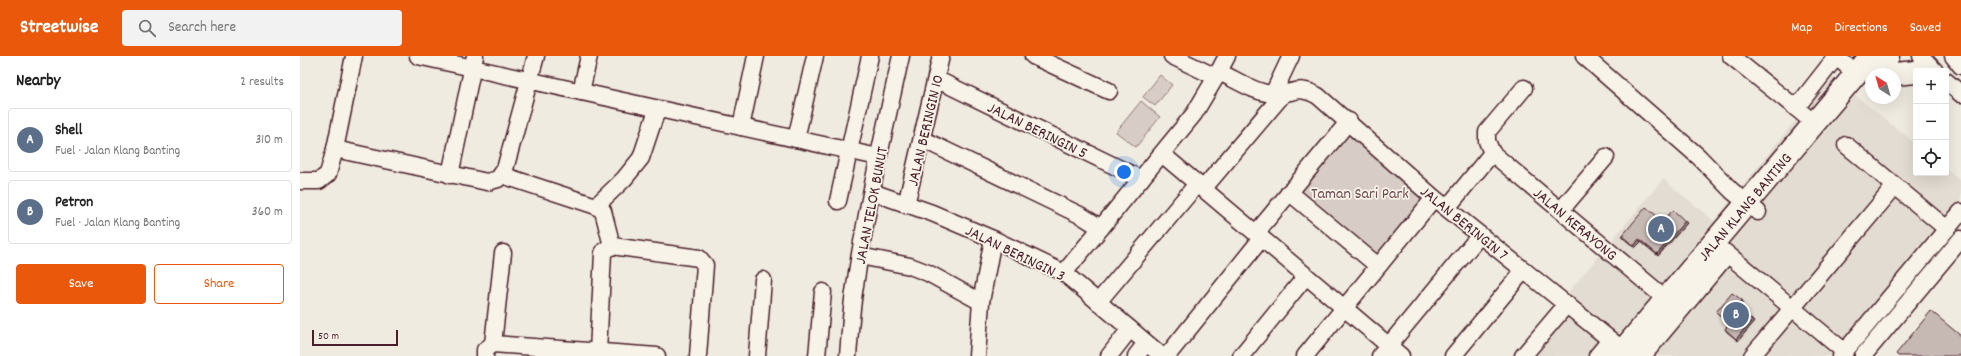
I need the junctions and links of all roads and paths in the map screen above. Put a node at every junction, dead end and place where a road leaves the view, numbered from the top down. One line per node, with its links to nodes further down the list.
1 (354, 56): 46 (street)
2 (418, 56): 20 (street)
3 (536, 56): 31 (street)
4 (589, 56): 35 (street)
5 (756, 56): 42 (street)
6 (815, 56): 43 (street)
7 (870, 56): 48 (street)
8 (901, 56): 50 (street, JALAN TELOK BUNUT)
9 (941, 56): 30 (street, JALAN BERINGIN 10)
10 (1033, 56): 34 (street)
11 (1172, 56): 29 (street, JALAN BERINGIN 7)
12 (1227, 56): 29 (street)
13 (1291, 56): 36 (street)
14 (1584, 56): 65 (street)
15 (1732, 56): 38 (street)
16 (1888, 56): 22 (highway, JALAN KLANG BANTING)
17 (1921, 56): 23 (street)
18 (1953, 56): 21 (street)
19 (1835, 57): 24 (street); 38 (street)
20 (474, 62): 31 (street); 52 (street)
21 (1961, 66)
22 (1870, 68)
23 (1932, 68)
24 (1865, 71)
25 (1865, 72): 65 (highway, JALAN KLANG BANTING)
26 (1865, 72): 41 (highway, JALAN KLANG BANTING)
27 (1913, 72): 28 (highway)
28 (1901, 73)
29 (1218, 75): 36 (street, JALAN BERINGIN 7); 49 (street)
30 (936, 79): 44 (street, JALAN BERINGIN 10); 54 (street, JALAN BERINGIN 5)
31 (530, 81): 35 (street); 53 (street)
32 (1949, 83): 37 (street)
33 (1524, 88): 47 (street)
34 (1109, 91)
35 (581, 92): 39 (street)
36 (1278, 93): 40 (street, JALAN BERINGIN 7); 56 (street)
37 (1961, 94)
38 (1796, 108): 41 (street)
39 (657, 110): 42 (street); 63 (street)
40 (1349, 121): 59 (street); 60 (street, JALAN BERINGIN 7)
41 (1814, 123): 65 (highway, JALAN KLANG BANTING)
42 (740, 127): 43 (street)
43 (796, 139): 48 (street)
44 (922, 139): 62 (street, JALAN BERINGIN 10); 68 (street)
45 (1846, 145): 57 (street)
46 (335, 149): 52 (street); 55 (street)
47 (1491, 149): 64 (street); 66 (street, JALAN KERAYONG)
48 (849, 151): 50 (street); 61 (street)
49 (1162, 154): 54 (street); 56 (street)
50 (878, 157): 58 (street, JALAN TELOK BUNUT)
51 (1606, 157): 66 (street)
52 (450, 175): 53 (street)
53 (502, 175): 63 (street)
54 (1140, 180): 68 (street)
55 (300, 181)
56 (1200, 186): 70 (street); 86 (street)
57 (1895, 186): 69 (street); 89 (street)
58 (872, 192): 62 (street, JALAN BERINGIN 3); 77 (street, JALAN TELOK BUNUT)
59 (1289, 192): 70 (street); 78 (street)
60 (1434, 198): 64 (street, JALAN BERINGIN 7); 78 (street)
61 (838, 201)
62 (906, 205): 72 (street, JALAN BERINGIN 3)
63 (596, 206): 74 (street)
64 (1447, 208): 71 (street, JALAN BERINGIN 7)
65 (1752, 208): 75 (highway, JALAN KLANG BANTING); 84 (highway, JALAN KLANG BANTING)
66 (1561, 210): 84 (street, JALAN KERAYONG)
67 (1961, 212): 69 (street)
68 (1101, 228): 80 (street)
69 (1947, 229): 96 (street)
70 (1258, 235): 81 (street); 107 (street)
71 (1480, 235): 79 (street, JALAN BERINGIN 7); 94 (street)
72 (994, 239): 80 (street, JALAN BERINGIN 3); 85 (street)
73 (1961, 239): 115 (street)
74 (612, 246): 95 (street); 99 (street)
75 (1725, 252): 89 (street); 93 (highway, JALAN KLANG BANTING)
76 (503, 254): 92 (street)
77 (860, 256): 85 (street); 102 (street, JALAN TELOK BUNUT)
78 (1378, 266): 88 (street)
79 (1524, 270): 87 (street, JALAN BERINGIN 7); 111 (street)
80 (1064, 274): 86 (street, JALAN BERINGIN 3)
81 (1306, 276): 88 (street); 108 (street)
82 (763, 280): 100 (street)
83 (823, 292): 101 (street)
84 (1666, 299): 93 (highway, JALAN KLANG BANTING)
85 (981, 302): 103 (street)
86 (1098, 302): 90 (street, JALAN BERINGIN 3)
87 (1567, 304): 93 (street, JALAN BERINGIN 7); 112 (street)
88 (1344, 308): 94 (street); 109 (street)
89 (1792, 308): 96 (street); 114 (street)
90 (1130, 329): 91 (street, JALAN BERINGIN 3); 104 (street)
91 (1146, 343): 105 (street); 106 (street, JALAN BERINGIN 3)
92 (489, 350): 95 (street)
93 (1623, 350): 113 (street)
94 (1384, 351): 110 (street)
95 (598, 352): 97 (street)
96 (1843, 354)
97 (630, 355): 98 (street)
98 (657, 356)
99 (698, 356)
100 (757, 356)
101 (817, 356)
102 (848, 356)
103 (977, 356)
104 (1109, 356)
105 (1136, 356)
106 (1162, 356)
107 (1167, 356)
108 (1241, 356)
109 (1305, 356)
110 (1401, 356)
111 (1453, 356)
112 (1523, 356)
113 (1597, 356)
114 (1752, 356)
115 (1863, 356)

